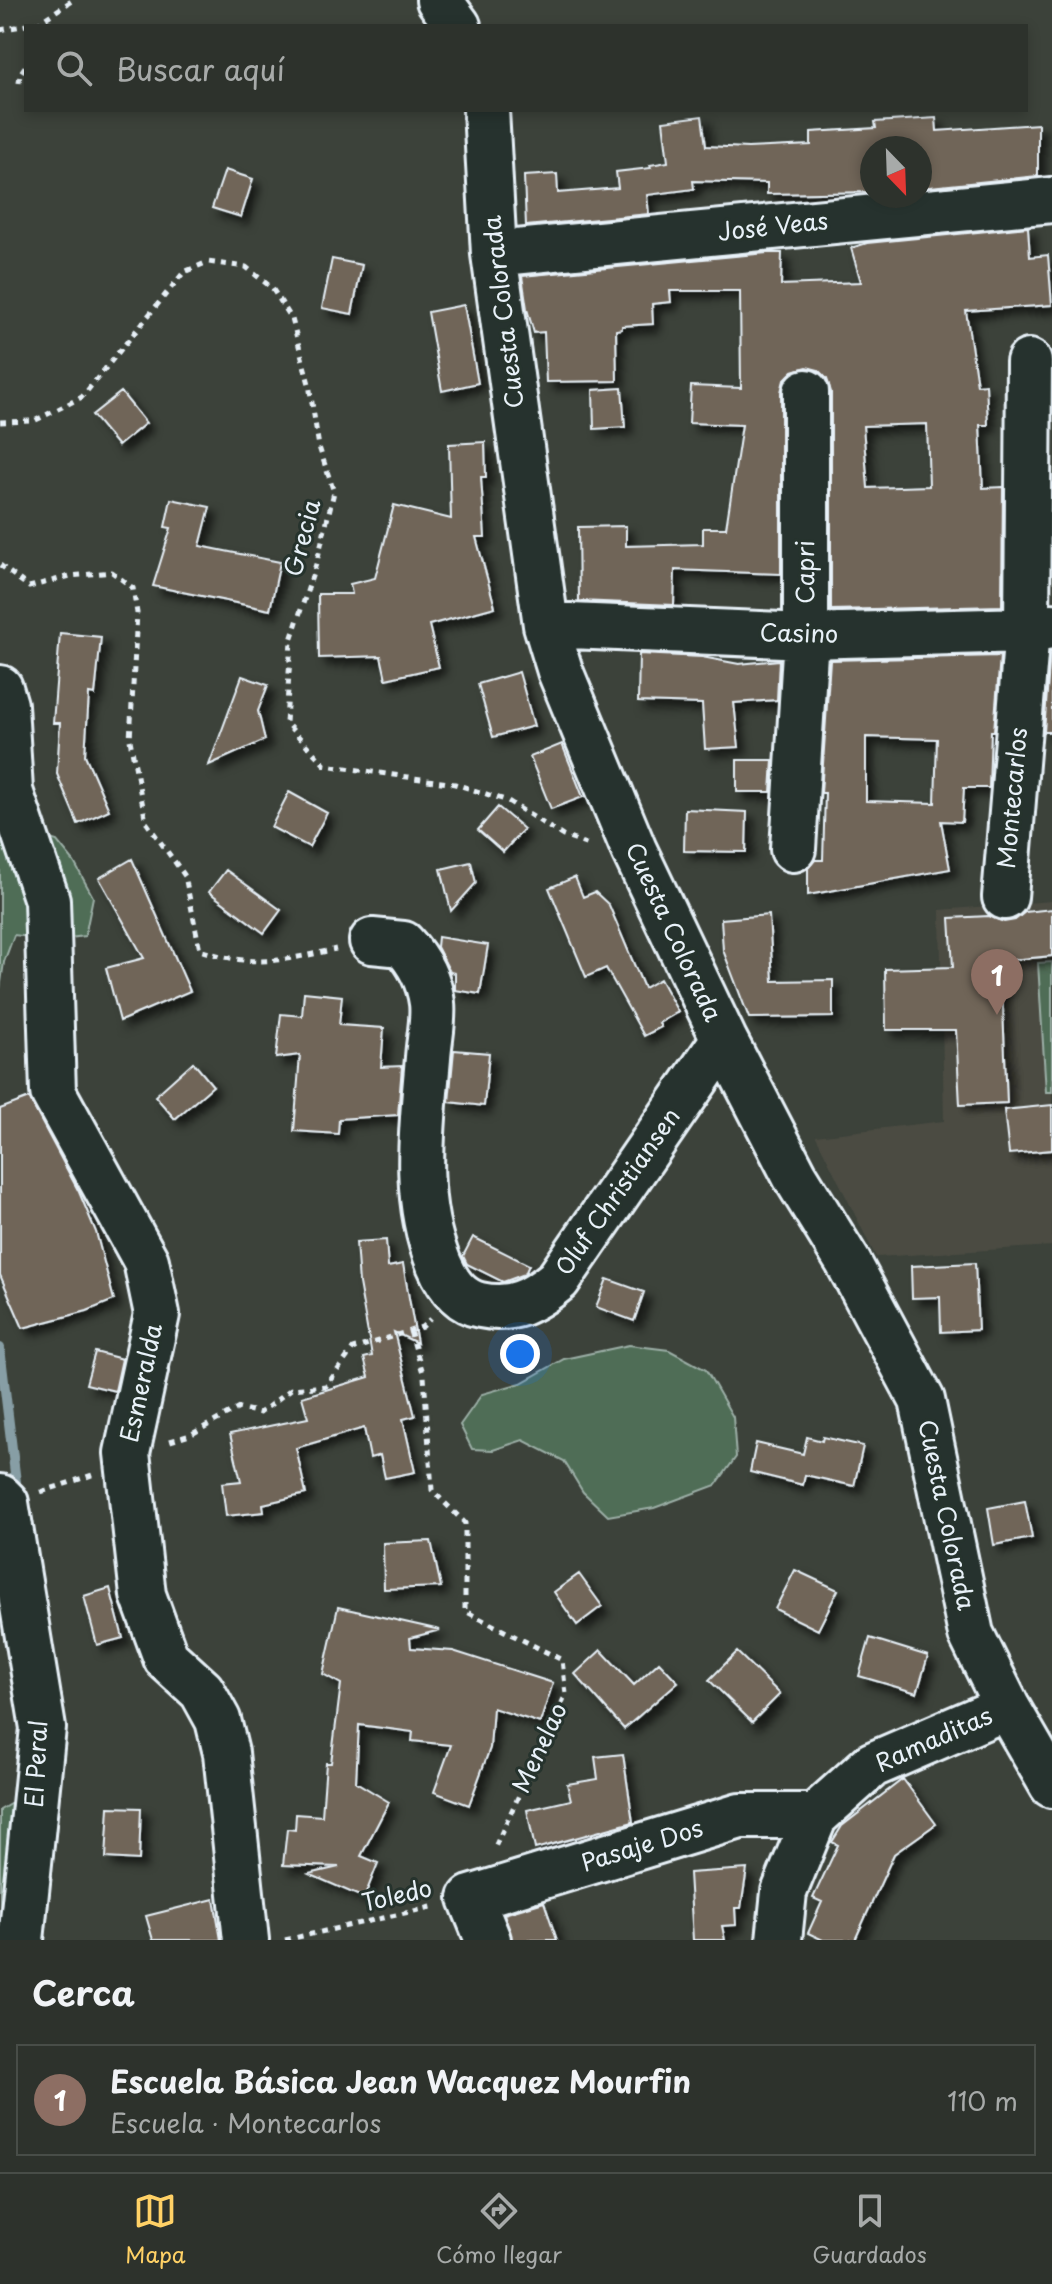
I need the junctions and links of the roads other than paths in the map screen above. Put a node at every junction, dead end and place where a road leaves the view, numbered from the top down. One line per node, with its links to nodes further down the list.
1 (439, 0): 2 (street)
2 (457, 24)
3 (486, 112): 5 (street, Cuesta Colorada)
4 (1052, 200): 5 (street, José Veas)
5 (494, 254): 8 (street, Cuesta Colorada)
6 (1029, 362): 9 (street, Montecarlos)
7 (806, 392): 10 (street, Capri)
8 (546, 625): 10 (street, Casino); 15 (street, Cuesta Colorada)
9 (1040, 628): 10 (street, Casino); 13 (street, Montecarlos)
10 (806, 636): 12 (street, Capri)
11 (0, 688): 21 (street, Esmeralda)
12 (793, 849)
13 (1005, 897)
14 (372, 941): 15 (street, Oluf Christiansen)
15 (724, 1039): 17 (street, Cuesta Colorada)
16 (3, 1500): 20 (street, El Peral)
17 (1007, 1707): 18 (street, Cuesta Colorada); 19 (street, Ramaditas)
18 (1052, 1785)
19 (815, 1816): 22 (street, Pasaje Dos); 23 (street, Ramaditas)
20 (21, 1940)
21 (246, 1940)
22 (488, 1940)
23 (779, 1940)

